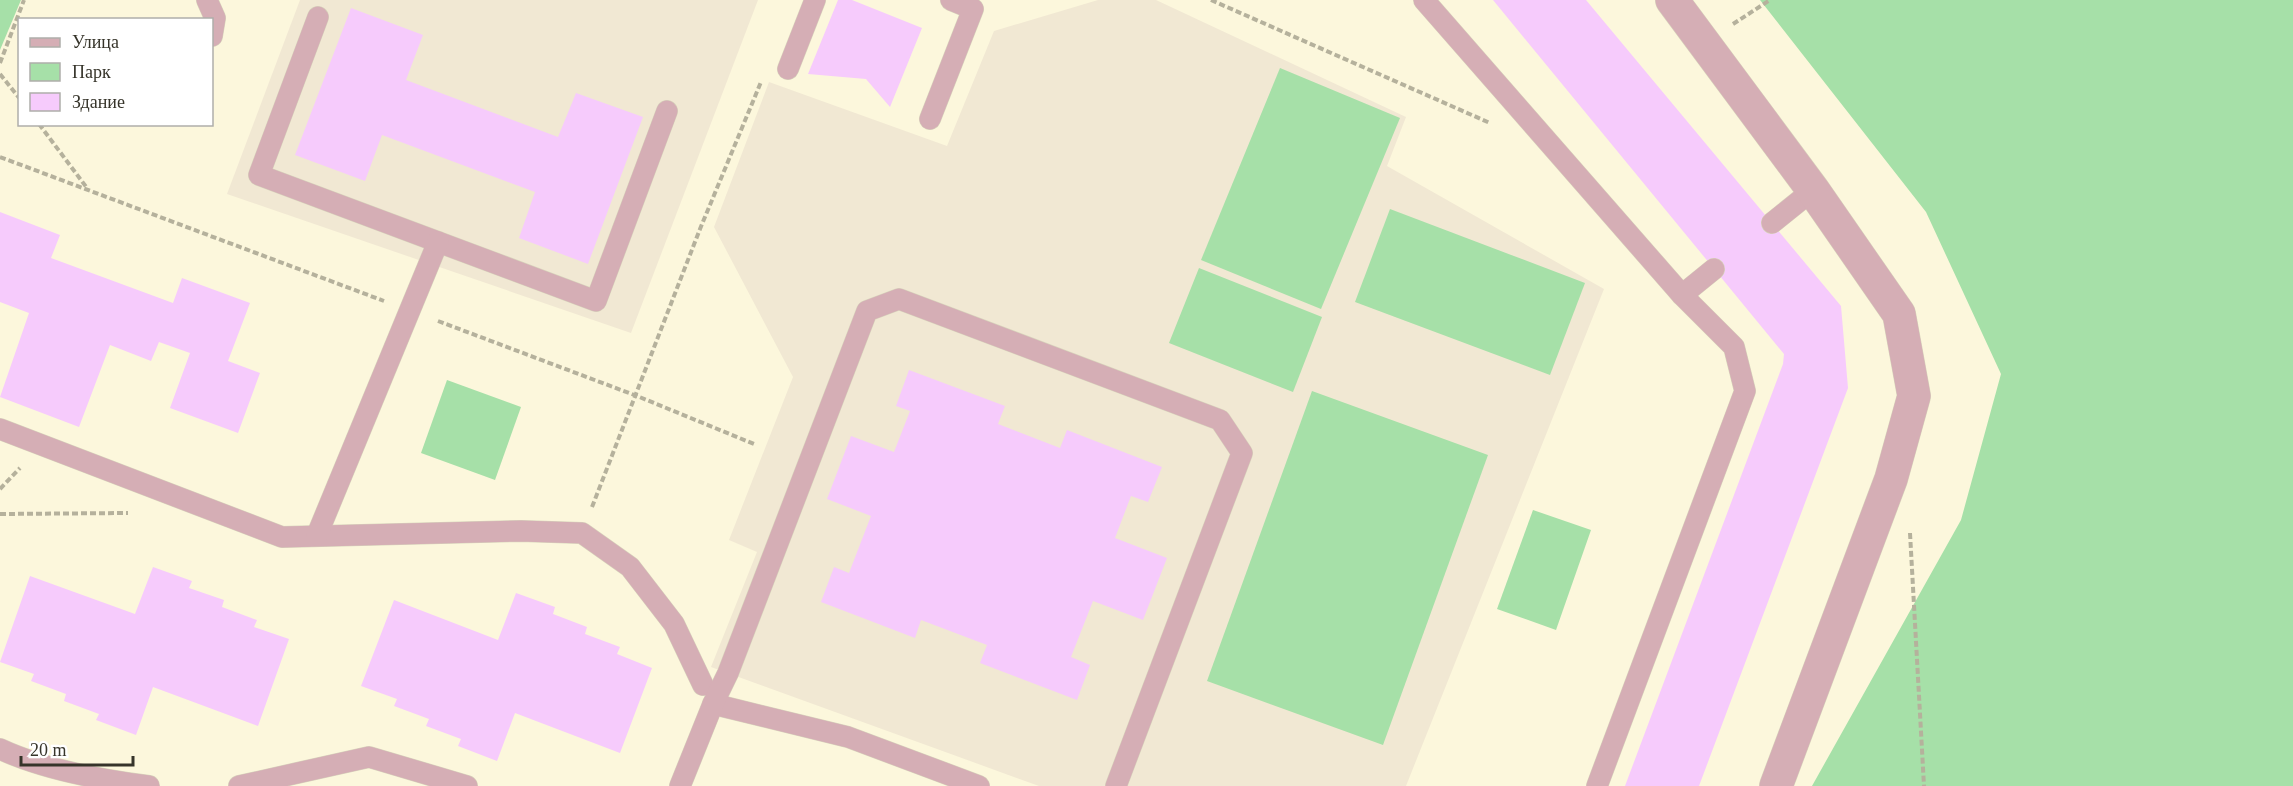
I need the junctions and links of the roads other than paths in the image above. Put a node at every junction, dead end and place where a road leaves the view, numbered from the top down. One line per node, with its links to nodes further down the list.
1 (207, 0): 7 (lane)
2 (815, 0): 8 (lane)
3 (951, 0): 10 (lane)
4 (1424, 0): 15 (lane)
5 (1672, 0): 11 (street)
6 (318, 17): 13 (lane)
7 (213, 30)
8 (788, 69)
9 (667, 111): 13 (lane)
10 (930, 119)
11 (1812, 190): 12 (lane); 28 (street)
12 (1772, 223)
13 (438, 242): 17 (lane)
14 (1714, 269): 15 (lane)
15 (1682, 295): 27 (lane)
16 (0, 429): 17 (lane)
17 (317, 536): 18 (lane)
18 (703, 685)
19 (713, 704): 24 (lane); 25 (lane); 26 (lane)
20 (0, 749): 21 (lane)
21 (148, 786)
22 (239, 786): 23 (lane)
23 (467, 786)
24 (680, 786)
25 (980, 786)
26 (1116, 786)
27 (1597, 786)
28 (1776, 786)

